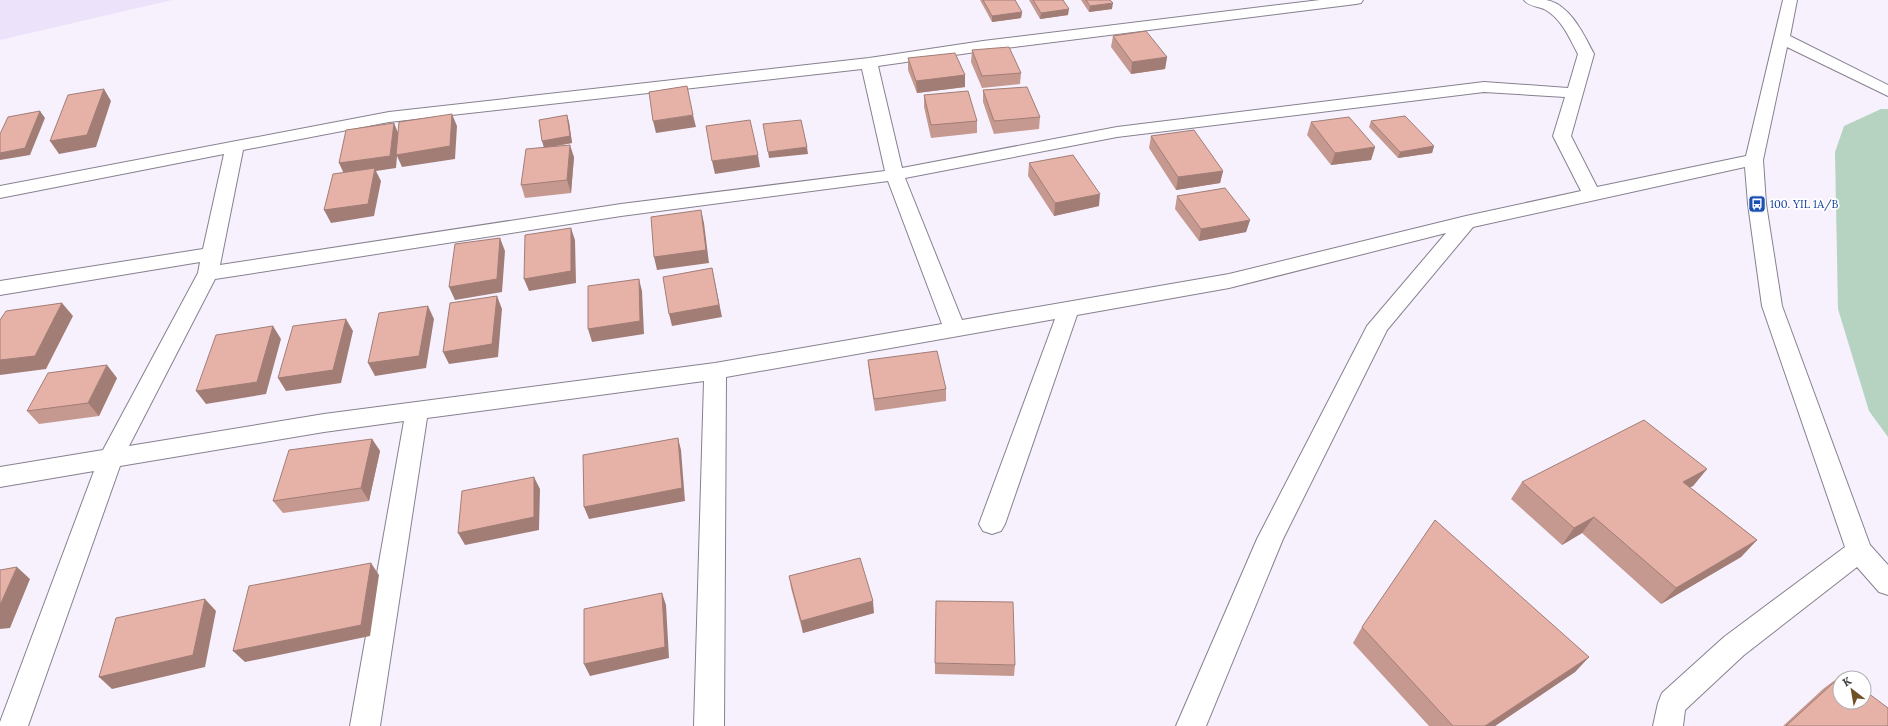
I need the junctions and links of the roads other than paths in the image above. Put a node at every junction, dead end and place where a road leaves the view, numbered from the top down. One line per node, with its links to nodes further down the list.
1 (1356, 0): 5 (street)
2 (1531, 0): 7 (street)
3 (1790, 0): 4 (street)
4 (1781, 38): 6 (street); 9 (street)
5 (869, 64): 8 (street); 10 (street)
6 (1888, 91)
7 (1575, 93): 10 (street); 12 (street)
8 (235, 146): 11 (street); 14 (street)
9 (1754, 160): 12 (street); 23 (street)
10 (895, 175): 14 (street); 17 (street)
11 (0, 192)
12 (1592, 195): 13 (street)
13 (1466, 222): 16 (street); 28 (street)
14 (210, 263): 15 (street); 20 (street)
15 (0, 288)
16 (1069, 309): 17 (street); 22 (street)
17 (955, 330): 18 (street)
18 (715, 371): 19 (street); 27 (street)
19 (417, 411): 20 (street); 26 (street)
20 (111, 458): 21 (street); 25 (street)
21 (0, 477)
22 (992, 524)
23 (1859, 551): 24 (street); 29 (street)
24 (1888, 584)
25 (13, 726)
26 (365, 726)
27 (709, 726)
28 (1191, 726)
29 (1668, 726)

